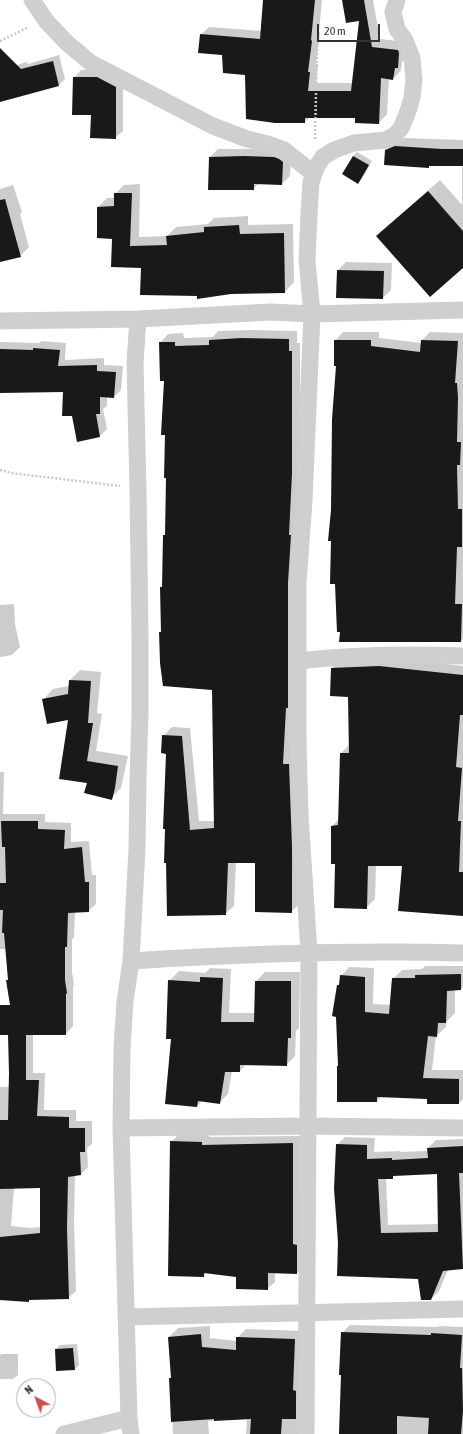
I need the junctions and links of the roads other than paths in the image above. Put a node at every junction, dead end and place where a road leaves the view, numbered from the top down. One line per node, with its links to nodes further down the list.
1 (32, 0): 3 (street)
2 (397, 0): 3 (street)
3 (315, 170): 5 (street)
4 (463, 310): 5 (street)
5 (312, 314): 6 (street); 9 (street)
6 (138, 319): 7 (street); 12 (street)
7 (0, 321)
8 (463, 656): 9 (street)
9 (298, 661): 10 (street)
10 (309, 952): 11 (street); 12 (street); 13 (street)
11 (463, 953)
12 (131, 961): 14 (street)
13 (308, 1126): 14 (street); 15 (street); 17 (street)
14 (121, 1128): 18 (street)
15 (463, 1128)
16 (463, 1309): 17 (street)
17 (307, 1312): 18 (street); 21 (street)
18 (126, 1317): 19 (street)
19 (130, 1426): 20 (street)
20 (64, 1434)
21 (306, 1434)

